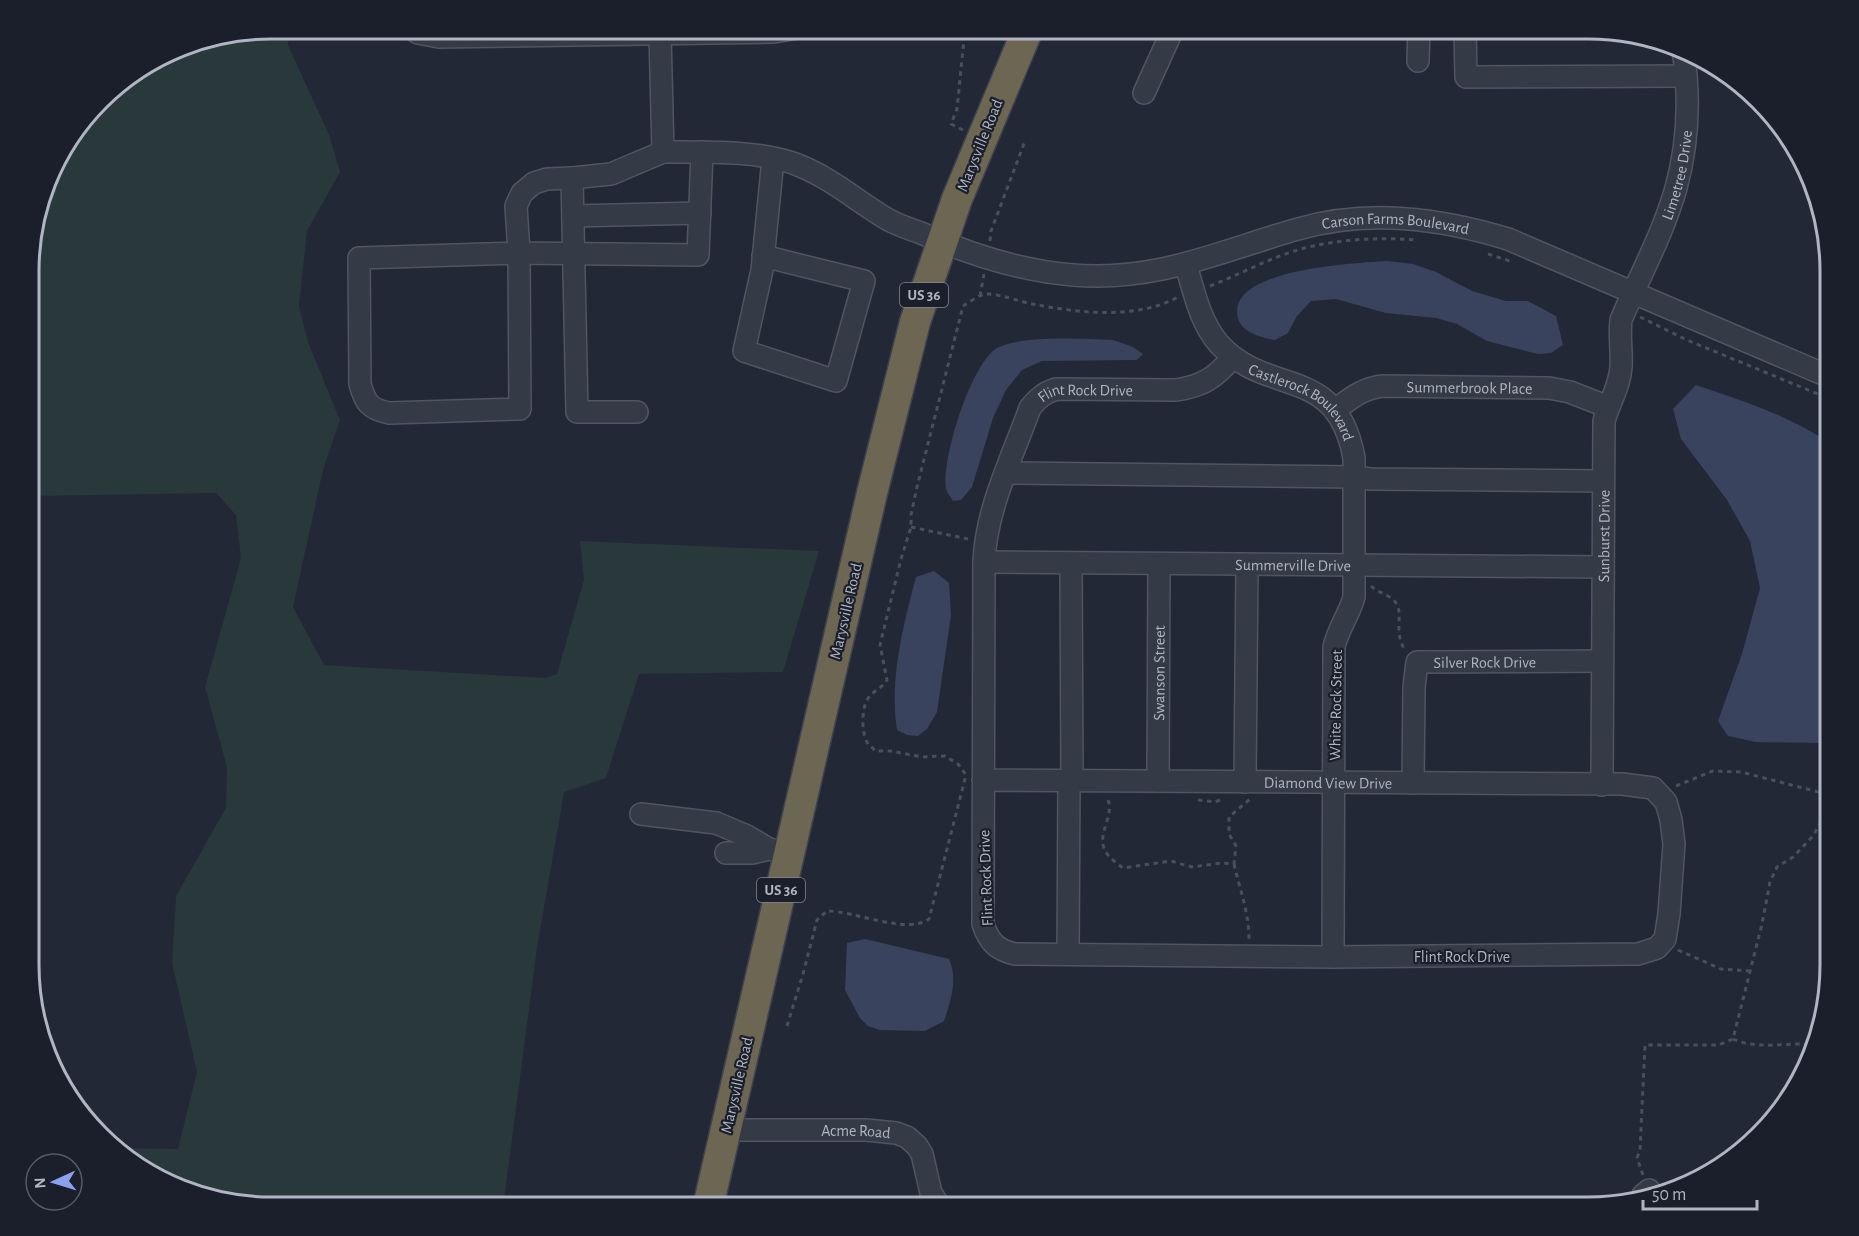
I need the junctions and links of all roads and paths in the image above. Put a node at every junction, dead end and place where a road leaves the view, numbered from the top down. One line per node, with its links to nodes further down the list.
1 (660, 39): 13 (street)
2 (964, 39): 11 (path)
3 (1023, 39): 11 (highway, Marysville Road / US 36)
4 (1168, 39): 10 (street)
5 (1419, 39): 8 (street)
6 (1465, 39): 9 (street)
7 (1684, 60): 9 (street, Limetree Drive)
8 (1418, 61)
9 (1685, 76): 30 (street, Limetree Drive)
10 (1144, 93)
11 (981, 138): 20 (highway, Marysville Road / US 36)
12 (1025, 141): 24 (path)
13 (663, 152): 14 (street, Carson Farms Boulevard); 16 (street)
14 (702, 152): 15 (street, Carson Farms Boulevard); 17 (street)
15 (773, 159): 20 (street, Carson Farms Boulevard); 25 (street)
16 (572, 178): 18 (street); 22 (street)
17 (700, 213): 18 (street); 23 (street)
18 (573, 216): 23 (street)
19 (1420, 240): 28 (path)
20 (941, 242): 24 (street, Carson Farms Boulevard); 60 (highway, Marysville Road / US 36)
21 (1484, 252): 27 (path)
22 (519, 253): 22 (street); 23 (street)
23 (573, 254): 36 (street)
24 (987, 257): 26 (street, Carson Farms Boulevard); 29 (path)
25 (763, 263): 25 (street)
26 (1186, 265): 28 (street, Castlerock Boulevard); 30 (street, Carson Farms Boulevard)
27 (1520, 265)
28 (1194, 292): 29 (path); 31 (street, Castlerock Boulevard)
29 (980, 296): 40 (path)
30 (1629, 301): 32 (street, Carson Farms Boulevard); 33 (path); 34 (street, Sunburst Drive)
31 (1233, 357): 35 (street, Castlerock Boulevard); 37 (street, Flint Rock Drive)
32 (1820, 373)
33 (1820, 395)
34 (1608, 406): 35 (street, Summerbrook Place); 39 (street, Sunburst Drive)
35 (1335, 410): 38 (street, Castlerock Boulevard)
36 (637, 412)
37 (1007, 473): 38 (street); 41 (street, Flint Rock Drive)
38 (1354, 477): 39 (street); 46 (street, Castlerock Boulevard)
39 (1603, 481): 45 (street, Sunburst Drive)
40 (911, 527): 41 (path); 68 (path)
41 (984, 552): 42 (street, Summerville Drive); 49 (street, Flint Rock Drive)
42 (1071, 563): 43 (street, Summerville Drive); 54 (street)
43 (1159, 564): 44 (street, Summerville Drive); 50 (street, Swanson Street)
44 (1247, 564): 46 (street, Summerville Drive); 55 (street)
45 (1603, 567): 46 (street, Summerville Drive); 47 (street, Sunburst Drive)
46 (1361, 572): 48 (path); 51 (street, White Rock Street)
47 (1602, 661): 48 (street, Silver Rock Drive); 53 (street, Sunburst Drive)
48 (1417, 662): 52 (street, Silver Rock Drive)
49 (983, 780): 54 (street, Diamond View Drive); 64 (street, Flint Rock Drive)
50 (1158, 781): 54 (street, Diamond View Drive); 55 (street, Diamond View Drive)
51 (1334, 783): 52 (street, Diamond View Drive); 55 (street, Diamond View Drive); 66 (street, White Rock Street)
52 (1413, 783): 53 (street, Diamond View Drive)
53 (1602, 785): 57 (street, Diamond View Drive)
54 (1070, 787): 62 (path); 64 (street)
55 (1250, 788): 62 (path)
56 (1820, 792): 57 (path)
57 (1662, 798): 63 (street)
58 (641, 814): 60 (street)
59 (1820, 824): 67 (path)
60 (779, 851): 61 (street); 71 (highway, Marysville Road / US 36)
61 (726, 853)
62 (1234, 864): 65 (path)
63 (1659, 946): 66 (street, Flint Rock Drive); 67 (path)
64 (1068, 954): 65 (street, Flint Rock Drive)
65 (1250, 956): 66 (street, Flint Rock Drive)
66 (1333, 957)
67 (1750, 971): 69 (path)
68 (787, 1026)
69 (1732, 1039): 70 (path); 72 (path)
70 (1807, 1043)
71 (726, 1130): 73 (highway, Marysville Road / US 36); 74 (street, Acme Road)
72 (1645, 1190)
73 (710, 1197)
74 (934, 1197)

